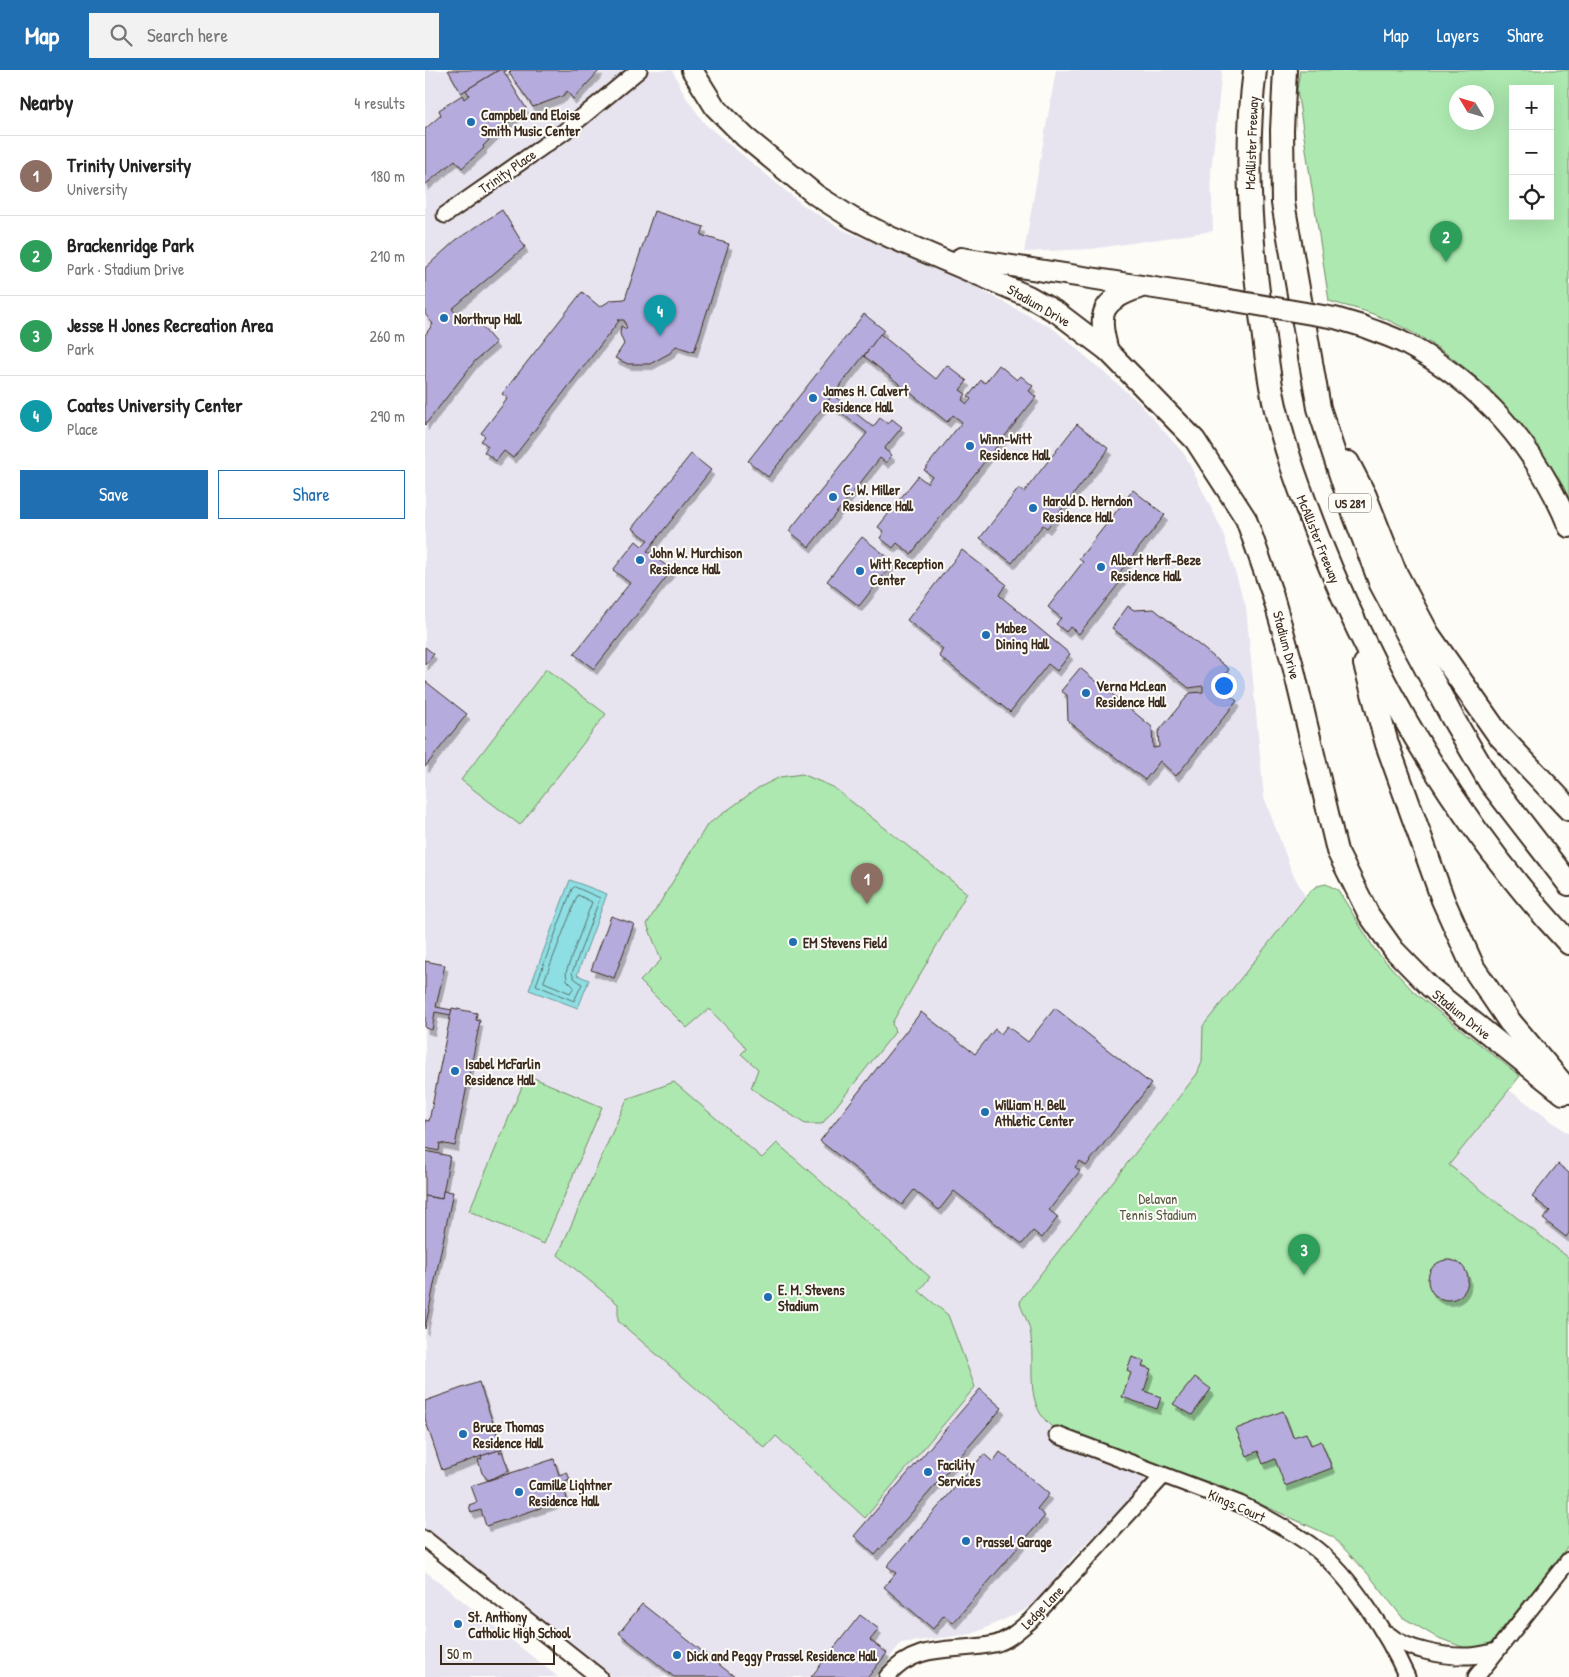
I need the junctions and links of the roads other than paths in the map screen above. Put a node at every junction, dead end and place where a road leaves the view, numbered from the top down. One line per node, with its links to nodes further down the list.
1 (639, 70): 5 (street, Trinity Place)
2 (692, 70): 6 (main road, Stadium Drive)
3 (1255, 70): 11 (highway, McAllister Freeway / US 281)
4 (1285, 70): 9 (highway, US 281)
5 (445, 215)
6 (930, 253): 7 (main road, Stadium Drive); 8 (main road, Stadium Drive)
7 (1141, 287): 8 (main road); 10 (main road, Stadium Drive, bridge)
8 (1107, 351): 16 (main road, Stadium Drive)
9 (1319, 408): 12 (highway); 13 (highway, US 281)
10 (1569, 527)
11 (1352, 620): 14 (highway, McAllister Freeway / US 281); 15 (highway)
12 (1569, 809)
13 (1569, 884)
14 (1569, 943)
15 (1569, 1092)
16 (1569, 1098)
17 (1057, 1435): 18 (street, Kings Court)
18 (1163, 1476): 21 (street, Kings Court); 24 (street, Ledge Lane)
19 (425, 1539): 23 (street)
20 (1569, 1560): 22 (street)
21 (1381, 1628): 22 (street, Kings Court); 25 (street, Kings Court)
22 (1496, 1651): 26 (street)
23 (599, 1677)
24 (887, 1677)
25 (1407, 1677)
26 (1476, 1677)

